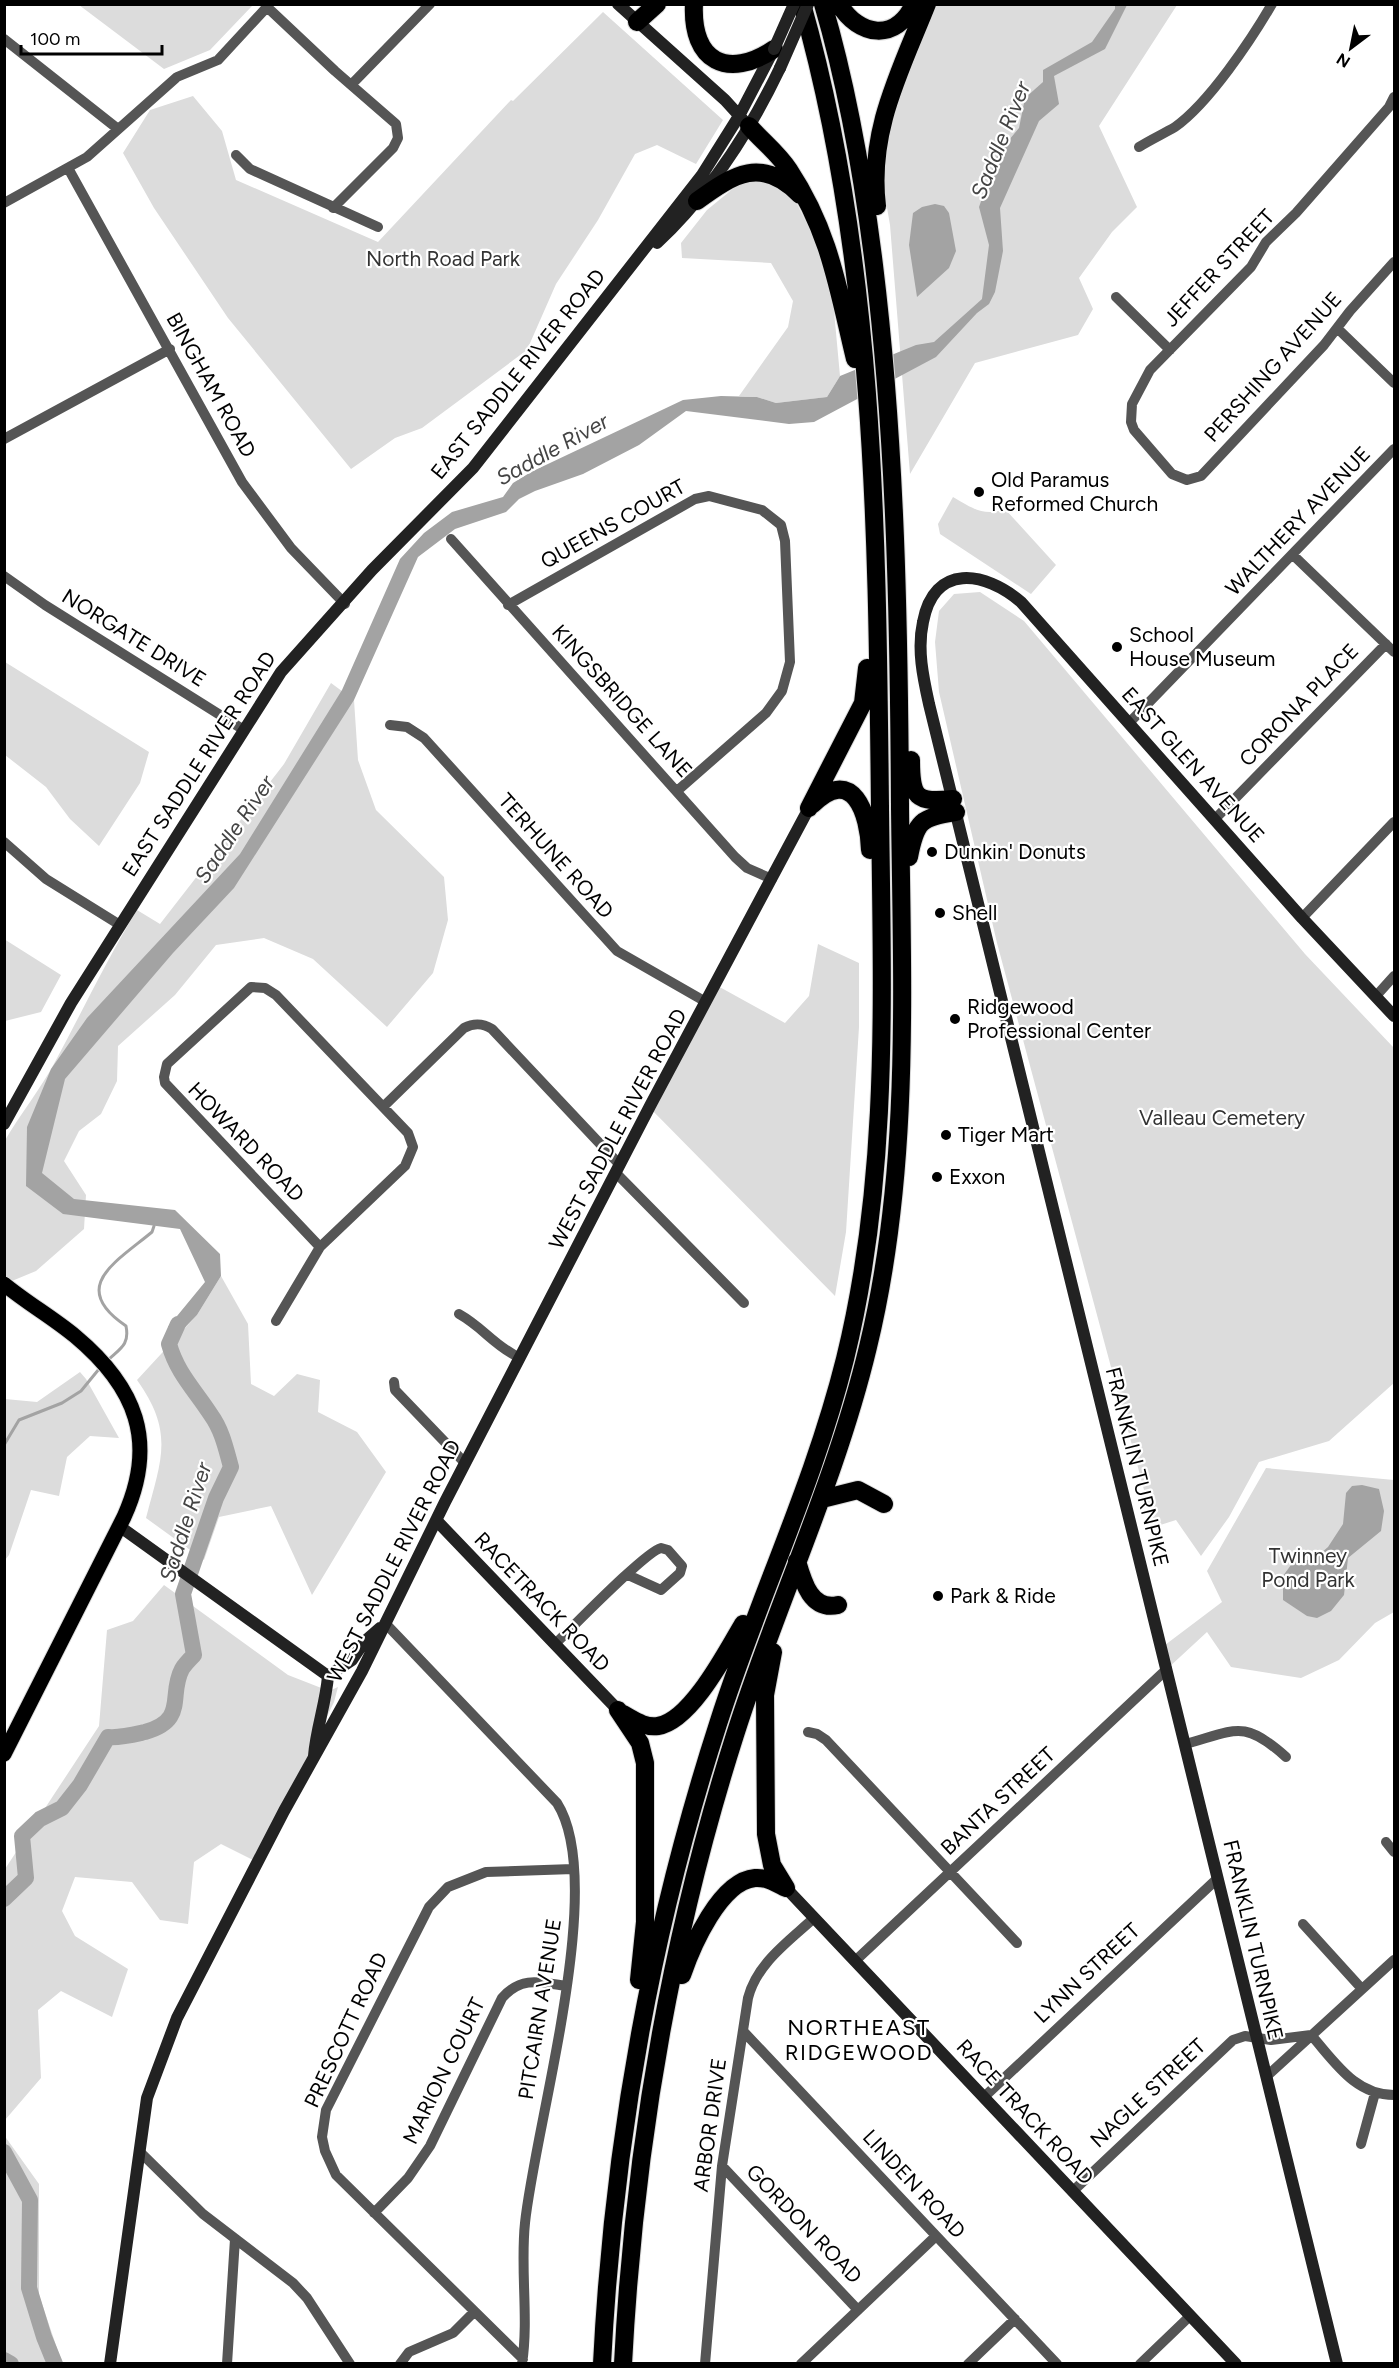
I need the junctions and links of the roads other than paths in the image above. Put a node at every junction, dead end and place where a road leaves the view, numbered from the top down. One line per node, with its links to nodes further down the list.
1 (430, 4): 17 (street)
2 (618, 4): 13 (street)
3 (657, 4): 13 (highway)
4 (694, 4): 15 (highway)
5 (792, 4): 15 (street, EAST SADDLE RIVER ROAD, bridge); 16 (highway)
6 (802, 4): 16 (highway)
7 (808, 4): 19 (street, bridge)
8 (823, 4): 33 (highway)
9 (839, 4): 10 (highway)
10 (914, 4)
11 (927, 4): 33 (highway)
12 (1272, 4): 21 (street)
13 (637, 22): 19 (street)
14 (4, 39): 20 (street)
15 (774, 49): 19 (street, EAST SADDLE RIVER ROAD)
16 (820, 70): 34 (highway)
17 (351, 85): 20 (street); 26 (street)
18 (1395, 97): 36 (street, JEFFER STREET)
19 (744, 121): 24 (street, EAST SADDLE RIVER ROAD); 27 (highway); 30 (street, EAST SADDLE RIVER ROAD)
20 (118, 129): 23 (street)
21 (1138, 147)
22 (236, 155): 26 (street)
23 (68, 168): 25 (street); 35 (street, BINGHAM ROAD)
24 (697, 201): 27 (highway); 30 (street, EAST SADDLE RIVER ROAD)
25 (4, 203)
26 (333, 208): 28 (street)
27 (813, 210): 34 (highway)
28 (378, 227)
29 (1395, 262): 32 (street, PERSHING AVENUE)
30 (632, 266): 46 (street, EAST SADDLE RIVER ROAD)
31 (1116, 297): 36 (street)
32 (1338, 328): 37 (street); 40 (street, PERSHING AVENUE)
33 (882, 334): 50 (highway)
34 (857, 345): 44 (highway)
35 (170, 349): 38 (street); 46 (street, BINGHAM ROAD)
36 (1170, 350): 40 (street, JEFFER STREET)
37 (1395, 383)
38 (4, 439)
39 (1395, 449): 42 (street, WALTHERY AVENUE)
40 (1172, 474)
41 (451, 539): 47 (street, KINGSBRIDGE LANE)
42 (1293, 555): 48 (street); 51 (street, WALTHERY AVENUE)
43 (4, 576): 53 (street, NORGATE DRIVE)
44 (877, 580): 56 (highway); 64 (highway)
45 (944, 585): 51 (street, EAST GLEN AVENUE); 55 (street, FRANKLIN TURNPIKE)
46 (345, 604): 53 (street, EAST SADDLE RIVER ROAD)
47 (508, 605): 54 (street, KINGSBRIDGE LANE); 54 (street, QUEENS COURT)
48 (1386, 644): 49 (street); 57 (street, CORONA PLACE)
49 (1395, 652)
50 (899, 661): 55 (highway); 61 (highway)
51 (1129, 723): 57 (street, EAST GLEN AVENUE)
52 (390, 725): 67 (street, TERHUNE ROAD)
53 (244, 730): 63 (street, EAST SADDLE RIVER ROAD)
54 (677, 791): 60 (street, KINGSBRIDGE LANE)
55 (954, 806): 61 (highway); 91 (street, FRANKLIN TURNPIKE)
56 (809, 808): 60 (street, WEST SADDLE RIVER ROAD); 64 (highway)
57 (1215, 819): 62 (street, EAST GLEN AVENUE)
58 (1395, 822): 62 (street)
59 (4, 842): 63 (street)
60 (772, 879): 67 (street, WEST SADDLE RIVER ROAD)
61 (901, 903): 80 (highway)
62 (1302, 918): 66 (street, EAST GLEN AVENUE)
63 (120, 925): 70 (street, EAST SADDLE RIVER ROAD)
64 (881, 926): 86 (highway)
65 (1395, 976): 66 (street)
66 (1376, 996): 68 (street, EAST GLEN AVENUE)
67 (706, 1002): 71 (street, WEST SADDLE RIVER ROAD)
68 (1395, 1016)
69 (383, 1107): 71 (street); 72 (street); 72 (street, HOWARD ROAD)
70 (4, 1124)
71 (618, 1169): 74 (street); 77 (street, WEST SADDLE RIVER ROAD)
72 (320, 1247): 76 (street)
73 (4, 1284): 83 (main road)
74 (744, 1303)
75 (459, 1314): 77 (street)
76 (276, 1322)
77 (520, 1358): 79 (street, WEST SADDLE RIVER ROAD)
78 (394, 1382): 79 (street)
79 (465, 1463): 82 (street, WEST SADDLE RIVER ROAD)
80 (822, 1498): 81 (highway); 84 (highway)
81 (884, 1504)
82 (437, 1521): 89 (street, WEST SADDLE RIVER ROAD); 90 (street, RACETRACK ROAD)
83 (119, 1526): 92 (street); 96 (main road)
84 (797, 1561): 87 (highway); 88 (highway)
85 (628, 1575): 85 (street); 90 (street)
86 (766, 1587): 93 (highway); 120 (highway)
87 (785, 1593): 104 (highway); 115 (highway)
88 (838, 1605)
89 (385, 1623): 92 (street); 98 (street, WEST SADDLE RIVER ROAD); 101 (street, PITCAIRN AVENUE)
90 (556, 1643): 93 (street, RACETRACK ROAD)
91 (1167, 1669): 95 (street, FRANKLIN TURNPIKE); 102 (street, BANTA STREET)
92 (328, 1676): 98 (street)
93 (618, 1710): 120 (highway)
94 (808, 1732): 102 (street)
95 (1186, 1744): 97 (street); 103 (street, FRANKLIN TURNPIKE)
96 (4, 1754)
97 (1286, 1757)
98 (314, 1760): 122 (street, WEST SADDLE RIVER ROAD)
99 (1386, 1842): 100 (street)
100 (1395, 1852)
101 (573, 1869): 110 (street, PITCAIRN AVENUE); 125 (street, PRESCOTT ROAD)
102 (950, 1872): 107 (street); 109 (street, BANTA STREET)
103 (1218, 1878): 114 (street, FRANKLIN TURNPIKE); 119 (street, LYNN STREET)
104 (786, 1888): 105 (street, RACE TRACK ROAD); 115 (highway)
105 (814, 1918): 109 (street, RACE TRACK ROAD); 112 (street, ARBOR DRIVE)
106 (1303, 1924): 111 (street)
107 (1017, 1943)
108 (1395, 1960): 111 (street)
109 (855, 1961): 119 (street, RACE TRACK ROAD)
110 (566, 1986): 125 (street, MARION COURT); 132 (street, PITCAIRN AVENUE)
111 (1362, 1989): 113 (street)
112 (743, 2031): 123 (street, ARBOR DRIVE); 126 (street, LINDEN ROAD)
113 (1311, 2035): 114 (street, NAGLE STREET); 116 (street); 117 (street)
114 (1256, 2038): 116 (street, FRANKLIN TURNPIKE); 124 (street, NAGLE STREET)
115 (659, 2042): 138 (highway)
116 (1266, 2077): 145 (street, FRANKLIN TURNPIKE)
117 (1375, 2093): 118 (street); 121 (street)
118 (1395, 2095)
119 (984, 2097): 124 (street, RACE TRACK ROAD)
120 (622, 2140): 137 (highway)
121 (1361, 2144)
122 (140, 2151): 127 (street); 133 (street, WEST SADDLE RIVER ROAD)
123 (722, 2166): 128 (street, GORDON ROAD); 139 (street, ARBOR DRIVE)
124 (1073, 2191): 130 (street, RACE TRACK ROAD)
125 (374, 2213): 129 (street, PRESCOTT ROAD)
126 (936, 2236): 128 (street); 131 (street, LINDEN ROAD)
127 (235, 2239): 134 (street); 135 (street)
128 (858, 2310): 140 (street)
129 (474, 2312): 132 (street, PRESCOTT ROAD); 136 (street)
130 (1190, 2316): 143 (street); 144 (street, RACE TRACK ROAD)
131 (1015, 2319): 141 (street); 142 (street, LINDEN ROAD)
132 (522, 2362)
133 (110, 2364)
134 (227, 2364)
135 (350, 2364)
136 (400, 2364)
137 (602, 2364)
138 (623, 2364)
139 (705, 2364)
140 (801, 2364)
141 (968, 2364)
142 (1057, 2364)
143 (1140, 2364)
144 (1236, 2364)
145 (1337, 2364)

